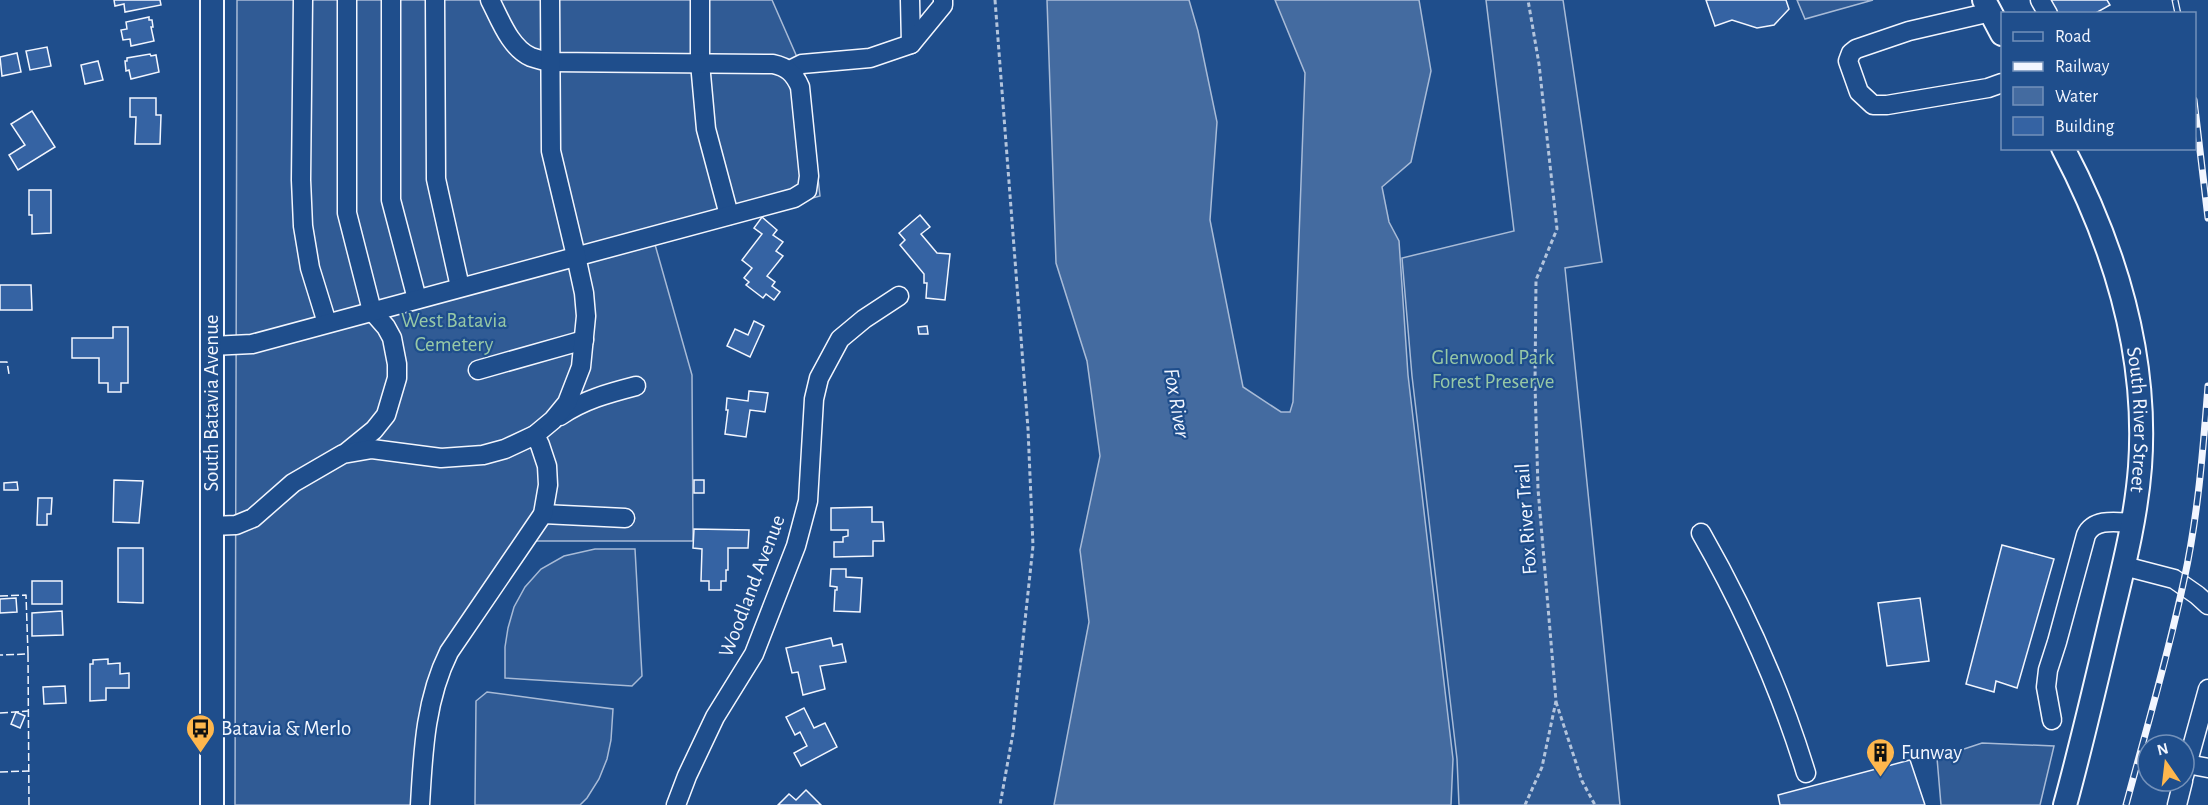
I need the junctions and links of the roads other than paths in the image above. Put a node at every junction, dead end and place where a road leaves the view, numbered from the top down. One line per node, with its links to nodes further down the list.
1 (212, 0): 27 (main road, South Batavia Avenue)
2 (303, 0): 25 (street)
3 (347, 0): 24 (street)
4 (391, 0): 23 (street)
5 (435, 0): 21 (street)
6 (490, 0): 14 (street)
7 (550, 0): 14 (street)
8 (700, 0): 15 (street)
9 (910, 0): 13 (street)
10 (943, 0): 13 (street)
11 (1988, 6): 12 (main road); 17 (street)
12 (2001, 32)
13 (911, 44): 16 (street)
14 (550, 62): 15 (street); 20 (street)
15 (700, 63): 16 (street); 19 (street)
16 (790, 70): 19 (street)
17 (2001, 83)
18 (2064, 150): 39 (main road, South River Street)
19 (729, 215): 20 (street)
20 (576, 256): 21 (street); 26 (street)
21 (460, 287): 23 (street)
22 (898, 296): 50 (street, Woodland Avenue)
23 (417, 299): 24 (street)
24 (372, 311): 25 (street); 32 (street)
25 (327, 323): 27 (street)
26 (584, 340): 28 (street); 29 (street)
27 (211, 346): 40 (main road, South Batavia Avenue)
28 (581, 367): 31 (street); 33 (street)
29 (478, 370)
30 (636, 386): 31 (street)
31 (605, 394): 33 (street)
32 (386, 415): 35 (street); 36 (street)
33 (553, 420): 34 (street)
34 (535, 435): 35 (street); 37 (street)
35 (398, 452): 36 (street)
36 (343, 454): 40 (street)
37 (543, 514): 38 (street); 49 (street)
38 (625, 518)
39 (2133, 523): 42 (main road, South River Street); 45 (street)
40 (211, 526): 48 (main road, South Batavia Avenue)
41 (1701, 533): 47 (street)
42 (2124, 566): 43 (street); 51 (main road, South River Street)
43 (2208, 605)
44 (2208, 689): 46 (street)
45 (2052, 720)
46 (2195, 733)
47 (1806, 773)
48 (212, 805)
49 (420, 805)
50 (676, 805)
51 (2065, 805)

